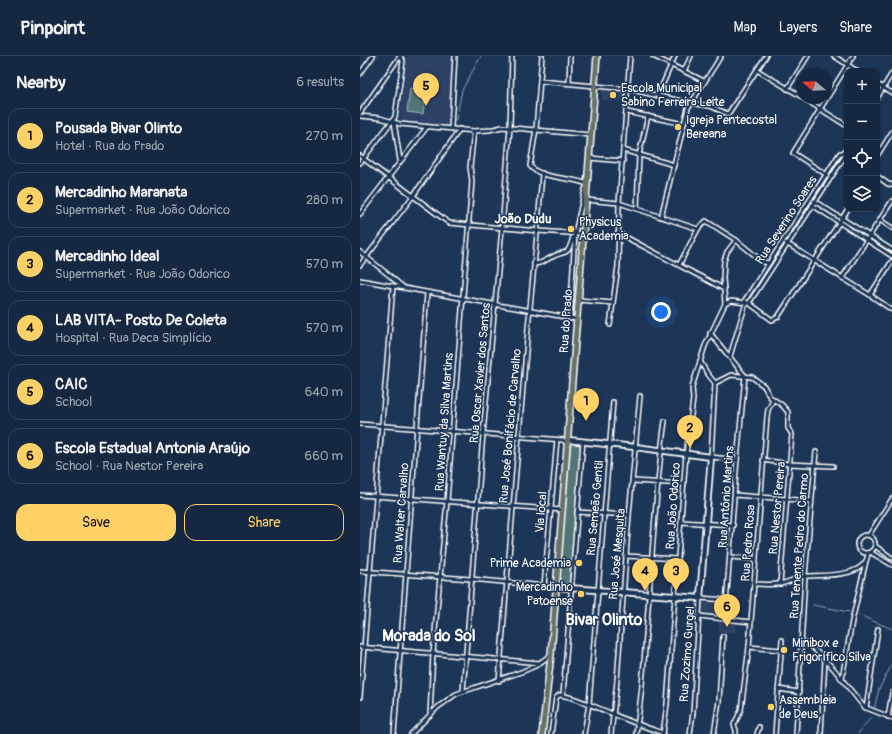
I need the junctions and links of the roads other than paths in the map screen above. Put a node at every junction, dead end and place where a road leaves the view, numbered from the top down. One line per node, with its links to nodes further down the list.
1 (373, 56): 24 (street)
2 (400, 56): 41 (street); 43 (street)
3 (455, 56): 48 (street)
4 (512, 56): 47 (street, Rua Oscar Xavier dos Santos)
5 (542, 56): 25 (street)
6 (570, 56): 27 (street)
7 (597, 56): 28 (main road, Rua do Prado)
8 (630, 56): 32 (street)
9 (653, 56): 17 (street)
10 (676, 56): 18 (street)
11 (692, 56): 22 (street)
12 (721, 56): 26 (street)
13 (766, 56): 21 (street)
14 (808, 56): 30 (street)
15 (834, 56): 19 (street)
16 (853, 56): 19 (street)
17 (658, 57): 18 (street)
18 (671, 65): 22 (street); 36 (street)
19 (848, 65): 20 (street); 39 (street)
20 (852, 68)
21 (757, 70): 30 (street); 37 (street)
22 (684, 71): 26 (street)
23 (892, 73): 31 (street)
24 (360, 74)
25 (540, 81): 27 (street); 50 (street)
26 (704, 81): 37 (street)
27 (569, 83): 28 (street)
28 (595, 86): 32 (street); 53 (main road, Rua do Prado)
29 (880, 86): 31 (street)
30 (788, 88): 35 (street)
31 (883, 88): 33 (street); 34 (street)
32 (628, 89): 36 (street); 40 (street)
33 (880, 93)
34 (892, 93)
35 (796, 94)
36 (658, 95): 37 (street)
37 (690, 103): 44 (street)
38 (812, 104): 39 (street)
39 (821, 109): 45 (street); 67 (street)
40 (626, 112): 42 (street); 54 (street)
41 (360, 114): 43 (street)
42 (648, 116): 44 (street); 57 (street)
43 (392, 122): 46 (street); 61 (street); 62 (street)
44 (684, 124): 65 (street)
45 (844, 124)
46 (427, 127): 48 (street); 62 (street)
47 (510, 127): 50 (street); 51 (street); 89 (street, Rua Oscar Xavier dos Santos)
48 (451, 128): 49 (street)
49 (460, 129): 51 (street); 73 (street)
50 (536, 129): 53 (street); 66 (street)
51 (474, 131): 88 (street, Rua Wantuy da Silva Martins)
52 (892, 132): 55 (street)
53 (591, 135): 60 (main road, Rua do Prado)
54 (623, 150): 57 (street); 63 (street)
55 (880, 151)
56 (844, 154): 67 (street, Rua Severino Soares)
57 (639, 155): 65 (street); 81 (street)
58 (360, 156): 61 (street)
59 (844, 156): 69 (street, Rua Severino Soares)
60 (589, 158): 63 (street); 71 (main road, Rua do Prado)
61 (363, 159): 64 (street); 68 (street)
62 (400, 160): 68 (street)
63 (623, 160): 78 (street)
64 (360, 164)
65 (674, 165): 84 (street)
66 (542, 173): 71 (street); 92 (street, Rua José Bonifácio de Carvalho)
67 (826, 175): 69 (street); 74 (street, Rua Severino Soares)
68 (388, 176): 73 (street); 83 (street)
69 (830, 178): 76 (street, Rua Severino Soares)
70 (880, 178): 72 (street)
71 (587, 183): 75 (main road, Rua do Prado); 93 (street)
72 (892, 185)
73 (413, 196): 88 (street); 103 (street)
74 (811, 199): 76 (street); 79 (street, Rua Severino Soares)
75 (586, 200): 78 (street); 95 (main road, Rua do Prado)
76 (815, 201): 80 (street, Rua Severino Soares); 85 (street)
77 (892, 201): 86 (street)
78 (619, 203): 81 (street); 94 (street)
79 (808, 203): 80 (street); 99 (street, Rua Severino Soares)
80 (813, 205): 87 (street); 100 (street, Rua Severino Soares)
81 (637, 209): 84 (street)
82 (846, 212): 85 (street)
83 (360, 214)
84 (661, 217): 91 (street)
85 (843, 218): 87 (street); 96 (street)
86 (880, 220): 90 (street); 96 (street)
87 (840, 223): 98 (street); 105 (street)
88 (468, 225): 89 (street); 119 (street, Rua Wantuy da Silva Martins)
89 (502, 228): 92 (street); 124 (street, Rua Oscar Xavier dos Santos)
90 (892, 228)
91 (698, 230): 97 (street); 111 (street)
92 (538, 232): 93 (street); 109 (street, Rua José Bonifácio de Carvalho)
93 (575, 233): 95 (street); 109 (street); 127 (street)
94 (618, 233): 111 (street); 122 (street)
95 (583, 234): 120 (main road, Rua do Prado)
96 (870, 235): 98 (street); 101 (street)
97 (736, 240): 107 (street); 116 (street)
98 (867, 240): 104 (street); 112 (street)
99 (783, 242): 100 (street); 107 (street, Rua Severino Soares)
100 (787, 244): 105 (street); 108 (street, Rua Severino Soares)
101 (892, 250)
102 (360, 252): 103 (street)
103 (366, 256): 110 (street); 115 (street)
104 (892, 256)
105 (815, 261): 112 (street); 121 (street)
106 (892, 261): 118 (street)
107 (769, 263): 108 (street); 121 (street, Rua Severino Soares)
108 (775, 263): 121 (street, Rua Severino Soares)
109 (534, 264): 126 (street, Rua José Bonifácio de Carvalho)
110 (360, 265)
111 (679, 265): 116 (street)
112 (842, 278): 118 (street)
113 (360, 280): 114 (street)
114 (393, 286): 115 (street); 140 (street)
115 (404, 288): 117 (street)
116 (724, 289): 123 (street)
117 (427, 293): 119 (street); 141 (street, Rua Walter Carvalho)
118 (870, 295): 125 (street)
119 (463, 299): 124 (street); 142 (street, Rua Wantuy da Silva Martins)
120 (578, 300): 122 (street); 128 (main road, Rua do Prado)
121 (747, 302): 123 (street); 131 (street)
122 (613, 303): 129 (street)
123 (725, 304): 130 (street, Rua João Odorico)
124 (494, 305): 126 (street); 143 (street, Rua Oscar Xavier dos Santos)
125 (892, 310)
126 (529, 311): 127 (street); 144 (street, Rua José Bonifácio de Carvalho)
127 (570, 319): 128 (street)
128 (576, 319): 146 (main road, Rua do Prado)
129 (610, 325)
130 (710, 333): 131 (street); 132 (street, Rua João Odorico)
131 (730, 356): 133 (street)
132 (700, 360): 134 (street); 152 (street, Rua João Odorico)
133 (745, 376): 134 (street); 136 (street, Rua Nestor Pereira); 154 (street, Rua Antônio Martins)
134 (715, 383): 153 (street, Rua Zozimo Gurgel)
135 (640, 396): 149 (street, Rua José Mesquita)
136 (773, 400): 155 (street, Rua Pedro Rosa); 156 (street, Rua Nestor Pereira)
137 (613, 402): 148 (street, Rua Semeão Gentil)
138 (665, 421): 150 (street)
139 (360, 424): 140 (street)
140 (382, 426): 141 (street); 164 (street)
141 (416, 428): 142 (street); 167 (street, Rua Walter Carvalho)
142 (452, 431): 143 (street); 169 (street, Rua Wantuy da Silva Martins)
143 (483, 434): 144 (street); 171 (street, Rua Oscar Xavier dos Santos)
144 (518, 437): 145 (street); 172 (street, Rua José Bonifácio de Carvalho)
145 (557, 440): 146 (street); 173 (street, Via local)
146 (567, 440): 147 (street); 174 (main road, Rua do Prado)
147 (583, 441): 148 (street); 175 (street)
148 (610, 444): 149 (street); 176 (street, Rua Semeão Gentil)
149 (635, 447): 150 (street); 159 (street, Rua José Mesquita)
150 (661, 450): 152 (street); 160 (street)
151 (816, 452): 157 (street, Rua Tenente Pedro do Carmo)
152 (686, 454): 153 (street); 161 (street, Rua João Odorico)
153 (711, 457): 154 (street); 179 (street, Rua Zozimo Gurgel)
154 (737, 460): 163 (street, Rua Antônio Martins)
155 (763, 460): 156 (street); 165 (street, Rua Pedro Rosa)
156 (789, 464): 157 (street); 168 (street, Rua Nestor Pereira)
157 (814, 465): 158 (street); 170 (street, Rua Tenente Pedro do Carmo)
158 (833, 466)
159 (633, 481): 160 (street); 177 (street, Rua José Mesquita)
160 (658, 483): 161 (street); 186 (street)
161 (684, 484): 178 (street, Rua João Odorico)
162 (360, 495): 164 (street)
163 (735, 495): 165 (street); 180 (street, Rua Antônio Martins)
164 (377, 496): 167 (street); 193 (street)
165 (760, 497): 168 (street); 189 (street, Rua Pedro Rosa)
166 (892, 498): 181 (street)
167 (412, 499): 169 (street); 194 (street, Rua Walter Carvalho)
168 (786, 500): 170 (street); 200 (street, Rua Nestor Pereira)
169 (447, 501): 171 (street); 195 (street, Rua Wantuy da Silva Martins)
170 (811, 501): 196 (street, Rua Tenente Pedro do Carmo)
171 (478, 504): 172 (street); 197 (street, Rua Oscar Xavier dos Santos)
172 (513, 507): 173 (street); 198 (street, Rua José Bonifácio de Carvalho)
173 (550, 509): 174 (street); 201 (street, Via local)
174 (563, 510): 202 (main road, Rua do Prado)
175 (577, 512): 176 (street); 203 (street)
176 (604, 514): 177 (street); 204 (street, Rua Semeão Gentil)
177 (629, 515): 184 (street, Rua José Mesquita)
178 (681, 522): 179 (street); 188 (street, Rua João Odorico)
179 (707, 522): 180 (street); 208 (street, Rua Zozimo Gurgel)
180 (733, 525): 185 (street, Rua Antônio Martins)
181 (869, 535): 182 (street); 183 (street)
182 (875, 546): 183 (street); 187 (street)
183 (869, 553): 190 (street); 191 (street)
184 (626, 556): 186 (street); 205 (street, Rua José Mesquita)
185 (730, 557): 189 (street); 209 (street, Rua Antônio Martins)
186 (652, 558): 188 (street); 206 (street)
187 (892, 558)
188 (678, 559): 207 (street, Rua João Odorico)
189 (756, 559): 199 (street, Rua Pedro Rosa)
190 (867, 560): 196 (street); 227 (street)
191 (892, 565)
192 (360, 571): 193 (street)
193 (370, 571): 194 (street); 217 (street)
194 (405, 574): 195 (street); 220 (street, Rua Walter Carvalho)
195 (440, 576): 197 (street); 221 (street, Rua Wantuy da Silva Martins)
196 (805, 576): 200 (street); 216 (street, Rua Tenente Pedro do Carmo)
197 (471, 579): 198 (street); 223 (street, Rua Oscar Xavier dos Santos)
198 (506, 582): 201 (street); 224 (street, Rua José Bonifácio de Carvalho)
199 (754, 584): 200 (street); 212 (street, Rua Pedro Rosa)
200 (780, 584)
201 (544, 586): 202 (street)
202 (556, 587): 203 (street); 222 (main road, Rua do Prado)
203 (571, 588): 204 (street); 233 (street)
204 (597, 590): 205 (street); 235 (street, Rua Semeão Gentil)
205 (623, 592): 206 (street); 240 (street, Rua José Mesquita)
206 (649, 594): 207 (street); 242 (street)
207 (675, 596): 208 (street); 251 (street, Rua João Odorico)
208 (700, 598): 209 (street); 210 (street, Rua Zozimo Gurgel)
209 (726, 600): 211 (street, Rua Antônio Martins)
210 (699, 616): 211 (street); 252 (street, Rua Zozimo Gurgel)
211 (725, 618): 212 (street)
212 (751, 622): 218 (street, Rua Pedro Rosa)
213 (878, 629): 236 (street)
214 (723, 636): 253 (street)
215 (782, 640): 219 (street)
216 (802, 642): 225 (street); 231 (street, Rua Tenente Pedro do Carmo)
217 (362, 647): 220 (street); 234 (street)
218 (749, 648): 219 (street); 254 (street, Rua Pedro Rosa)
219 (781, 650): 229 (street)
220 (399, 651): 221 (street); 244 (street, Rua Walter Carvalho)
221 (433, 653): 223 (street); 239 (street, Rua Wantuy da Silva Martins)
222 (551, 655): 226 (street); 246 (main road, Rua do Prado)
223 (466, 656): 224 (street); 230 (street, Rua Oscar Xavier dos Santos)
224 (501, 659): 226 (street); 228 (street, Rua José Bonifácio de Carvalho)
225 (825, 660): 227 (street); 238 (street)
226 (540, 663): 228 (street)
227 (842, 679): 236 (street)
228 (499, 681): 230 (street)
229 (778, 689): 231 (street); 256 (street)
230 (463, 691): 239 (street)
231 (799, 692): 237 (street, Rua Tenente Pedro do Carmo)
232 (892, 693): 241 (street)
233 (563, 695): 235 (street); 247 (street)
234 (360, 697)
235 (589, 704): 240 (street); 248 (street, Rua Semeão Gentil)
236 (866, 708): 241 (street)
237 (798, 712): 238 (street); 257 (street, Rua Tenente Pedro do Carmo)
238 (822, 714): 258 (street)
239 (430, 715): 245 (street)
240 (613, 715): 242 (street); 249 (street, Rua José Mesquita)
241 (890, 717)
242 (638, 724): 250 (street); 251 (street)
243 (759, 727): 255 (street)
244 (394, 734)
245 (411, 734)
246 (542, 734)
247 (551, 734)
248 (584, 734)
249 (611, 734)
250 (636, 734)
251 (663, 734)
252 (690, 734)
253 (714, 734)
254 (736, 734)
255 (757, 734)
256 (775, 734)
257 (796, 734)
258 (821, 734)

